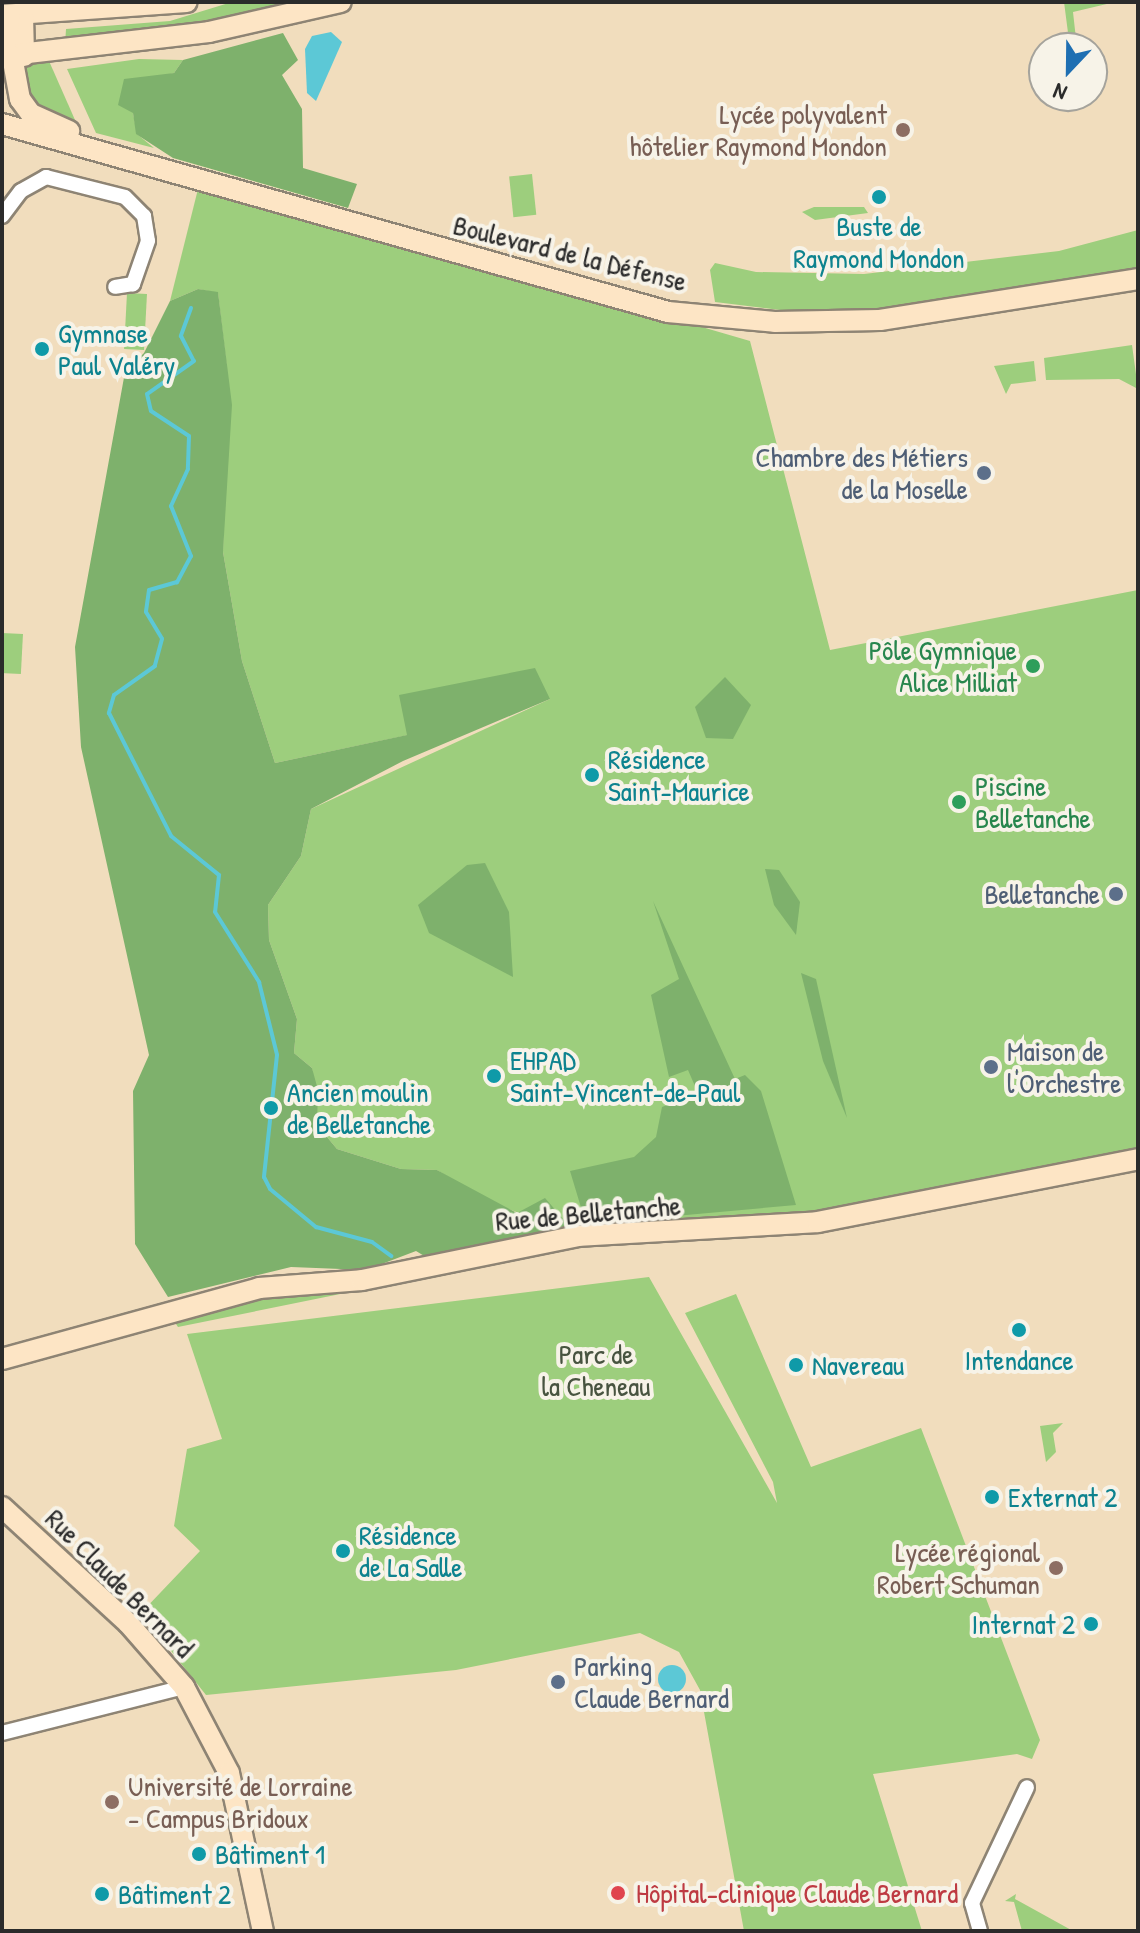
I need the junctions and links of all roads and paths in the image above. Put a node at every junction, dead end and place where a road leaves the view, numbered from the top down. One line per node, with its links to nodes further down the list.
1 (187, 2): 3 (street)
2 (341, 2): 4 (street)
3 (12, 15): 4 (street)
4 (11, 56): 6 (street)
5 (2, 124): 6 (street, Boulevard de la Défense)
6 (169, 173): 8 (street, Boulevard de la Défense)
7 (2, 216): 9 (street)
8 (1138, 279)
9 (115, 287)
10 (1138, 1159): 11 (street, Rue de Belletanche)
11 (2, 1359)
12 (2, 1507): 13 (street, Rue Claude Bernard)
13 (184, 1687): 14 (street); 16 (street, Rue Claude Bernard)
14 (2, 1733)
15 (1027, 1787): 17 (street)
16 (263, 1931)
17 (980, 1931)

